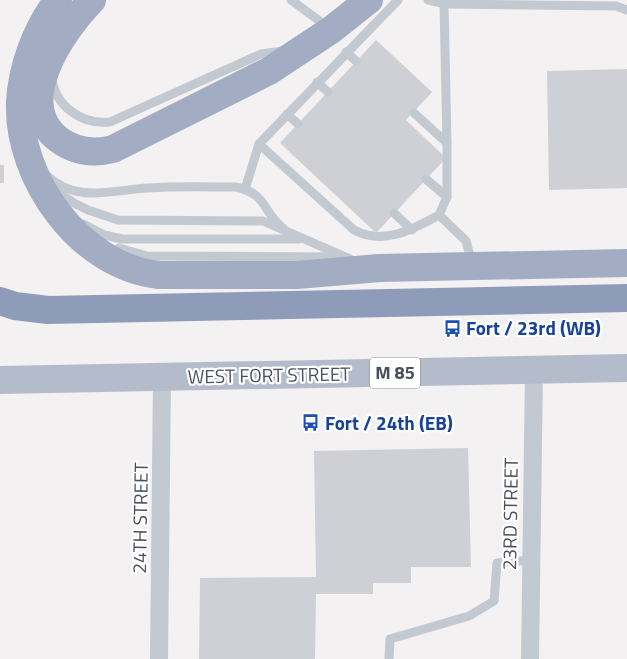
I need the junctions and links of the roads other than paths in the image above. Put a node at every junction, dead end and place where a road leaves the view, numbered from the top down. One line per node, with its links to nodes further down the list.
1 (58, 0): 19 (highway)
2 (92, 0): 9 (highway)
3 (291, 0): 9 (lane)
4 (369, 0): 9 (highway)
5 (398, 0): 10 (lane)
6 (428, 0): 7 (lane)
7 (444, 4): 8 (lane); 17 (lane)
8 (627, 10)
9 (331, 30)
10 (346, 52): 11 (lane); 12 (lane)
11 (356, 61)
12 (317, 82): 13 (lane); 15 (lane)
13 (328, 92)
14 (414, 112): 17 (lane)
15 (287, 114): 16 (lane); 18 (lane)
16 (298, 124)
17 (447, 143): 23 (lane)
18 (259, 144): 21 (lane); 26 (lane)
19 (27, 150): 21 (lane); 22 (highway); 27 (lane)
20 (426, 179): 23 (lane)
21 (245, 189): 27 (lane)
22 (48, 195): 28 (lane); 29 (lane); 32 (highway)
23 (447, 197): 25 (lane)
24 (394, 213): 26 (lane)
25 (440, 215): 26 (lane); 31 (lane)
26 (412, 230)
27 (291, 233): 28 (lane)
28 (312, 242): 29 (lane)
29 (352, 260): 32 (lane)
30 (627, 263): 31 (highway)
31 (472, 266): 32 (highway)
32 (379, 268)
33 (627, 298): 34 (highway)
34 (0, 301)
35 (627, 368): 36 (main road, WEST FORT STREET / M 85)
36 (534, 370): 37 (main road, WEST FORT STREET / M 85); 39 (street, 23RD STREET)
37 (162, 377): 38 (main road, WEST FORT STREET / M 85); 40 (street, 24TH STREET)
38 (0, 380)
39 (531, 560): 41 (lane); 42 (street, 23RD STREET)
40 (160, 659)
41 (389, 659)
42 (530, 659)

